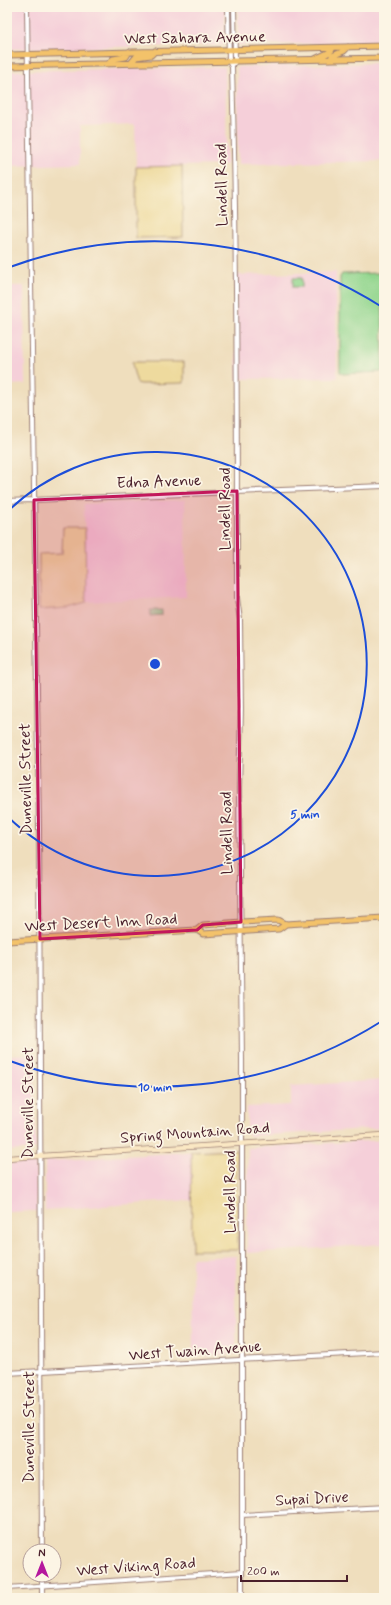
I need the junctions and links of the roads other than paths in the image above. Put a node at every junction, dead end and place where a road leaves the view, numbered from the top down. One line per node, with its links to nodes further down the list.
1 (27, 7): 11 (street, Duneville Street)
2 (228, 7): 7 (street, Lindell Road)
3 (234, 7): 8 (street, Lindell Road)
4 (384, 46): 5 (main road, West Sahara Avenue)
5 (348, 47): 6 (main road, West Sahara Avenue); 15 (main road)
6 (333, 48): 8 (main road, West Sahara Avenue); 14 (main road)
7 (228, 50): 8 (main road, West Sahara Avenue); 9 (main road, West Sahara Avenue); 17 (street, Lindell Road)
8 (235, 50): 16 (street, Lindell Road)
9 (155, 51): 10 (main road, West Sahara Avenue); 19 (main road)
10 (129, 52): 11 (main road, West Sahara Avenue); 18 (main road)
11 (28, 54): 12 (main road, West Sahara Avenue); 20 (street, Duneville Street)
12 (7, 55)
13 (384, 58): 15 (main road, West Sahara Avenue)
14 (315, 59): 15 (main road, West Sahara Avenue); 16 (main road, West Sahara Avenue)
15 (331, 59)
16 (235, 60): 17 (main road, West Sahara Avenue); 22 (street, Lindell Road)
17 (229, 61): 19 (main road, West Sahara Avenue); 22 (street, Lindell Road)
18 (109, 63): 19 (main road, West Sahara Avenue); 20 (main road, West Sahara Avenue)
19 (131, 63)
20 (28, 65): 21 (main road, West Sahara Avenue); 25 (street, Duneville Street)
21 (7, 66)
22 (232, 67): 24 (street, Lindell Road)
23 (384, 486): 24 (street, Edna Avenue)
24 (237, 491): 25 (street, Edna Avenue); 28 (street, Lindell Road)
25 (34, 500): 26 (street, Edna Avenue); 32 (street, Duneville Street)
26 (7, 501)
27 (384, 918): 29 (main road, West Desert Inn Road)
28 (241, 922): 29 (main road, West Desert Inn Road); 30 (main road, West Desert Inn Road); 31 (street, Lindell Road)
29 (286, 924): 31 (main road, West Desert Inn Road)
30 (197, 930): 31 (main road, West Desert Inn Road); 32 (main road, West Desert Inn Road)
31 (241, 932): 35 (street, Lindell Road)
32 (40, 939): 33 (main road, West Desert Inn Road); 36 (street, Duneville Street)
33 (7, 941)
34 (384, 1135): 35 (main road, Spring Mountain Road)
35 (242, 1143): 36 (main road, Spring Mountain Road); 39 (street, Lindell Road)
36 (41, 1156): 37 (main road, Spring Mountain Road); 40 (street, Duneville Street)
37 (7, 1158)
38 (384, 1352): 39 (street, West Twain Avenue)
39 (242, 1360): 40 (street, West Twain Avenue); 43 (street, Lindell Road)
40 (41, 1372): 41 (street, West Twain Avenue); 44 (street, Duneville Street)
41 (7, 1373)
42 (384, 1507): 43 (street, Supai Drive)
43 (242, 1515): 45 (street, Lindell Road)
44 (42, 1543)
45 (242, 1572): 46 (street, West Viking Road); 49 (street, Lindell Road)
46 (42, 1585): 47 (street, West Viking Road); 48 (street)
47 (7, 1588)
48 (42, 1598)
49 (242, 1598)

